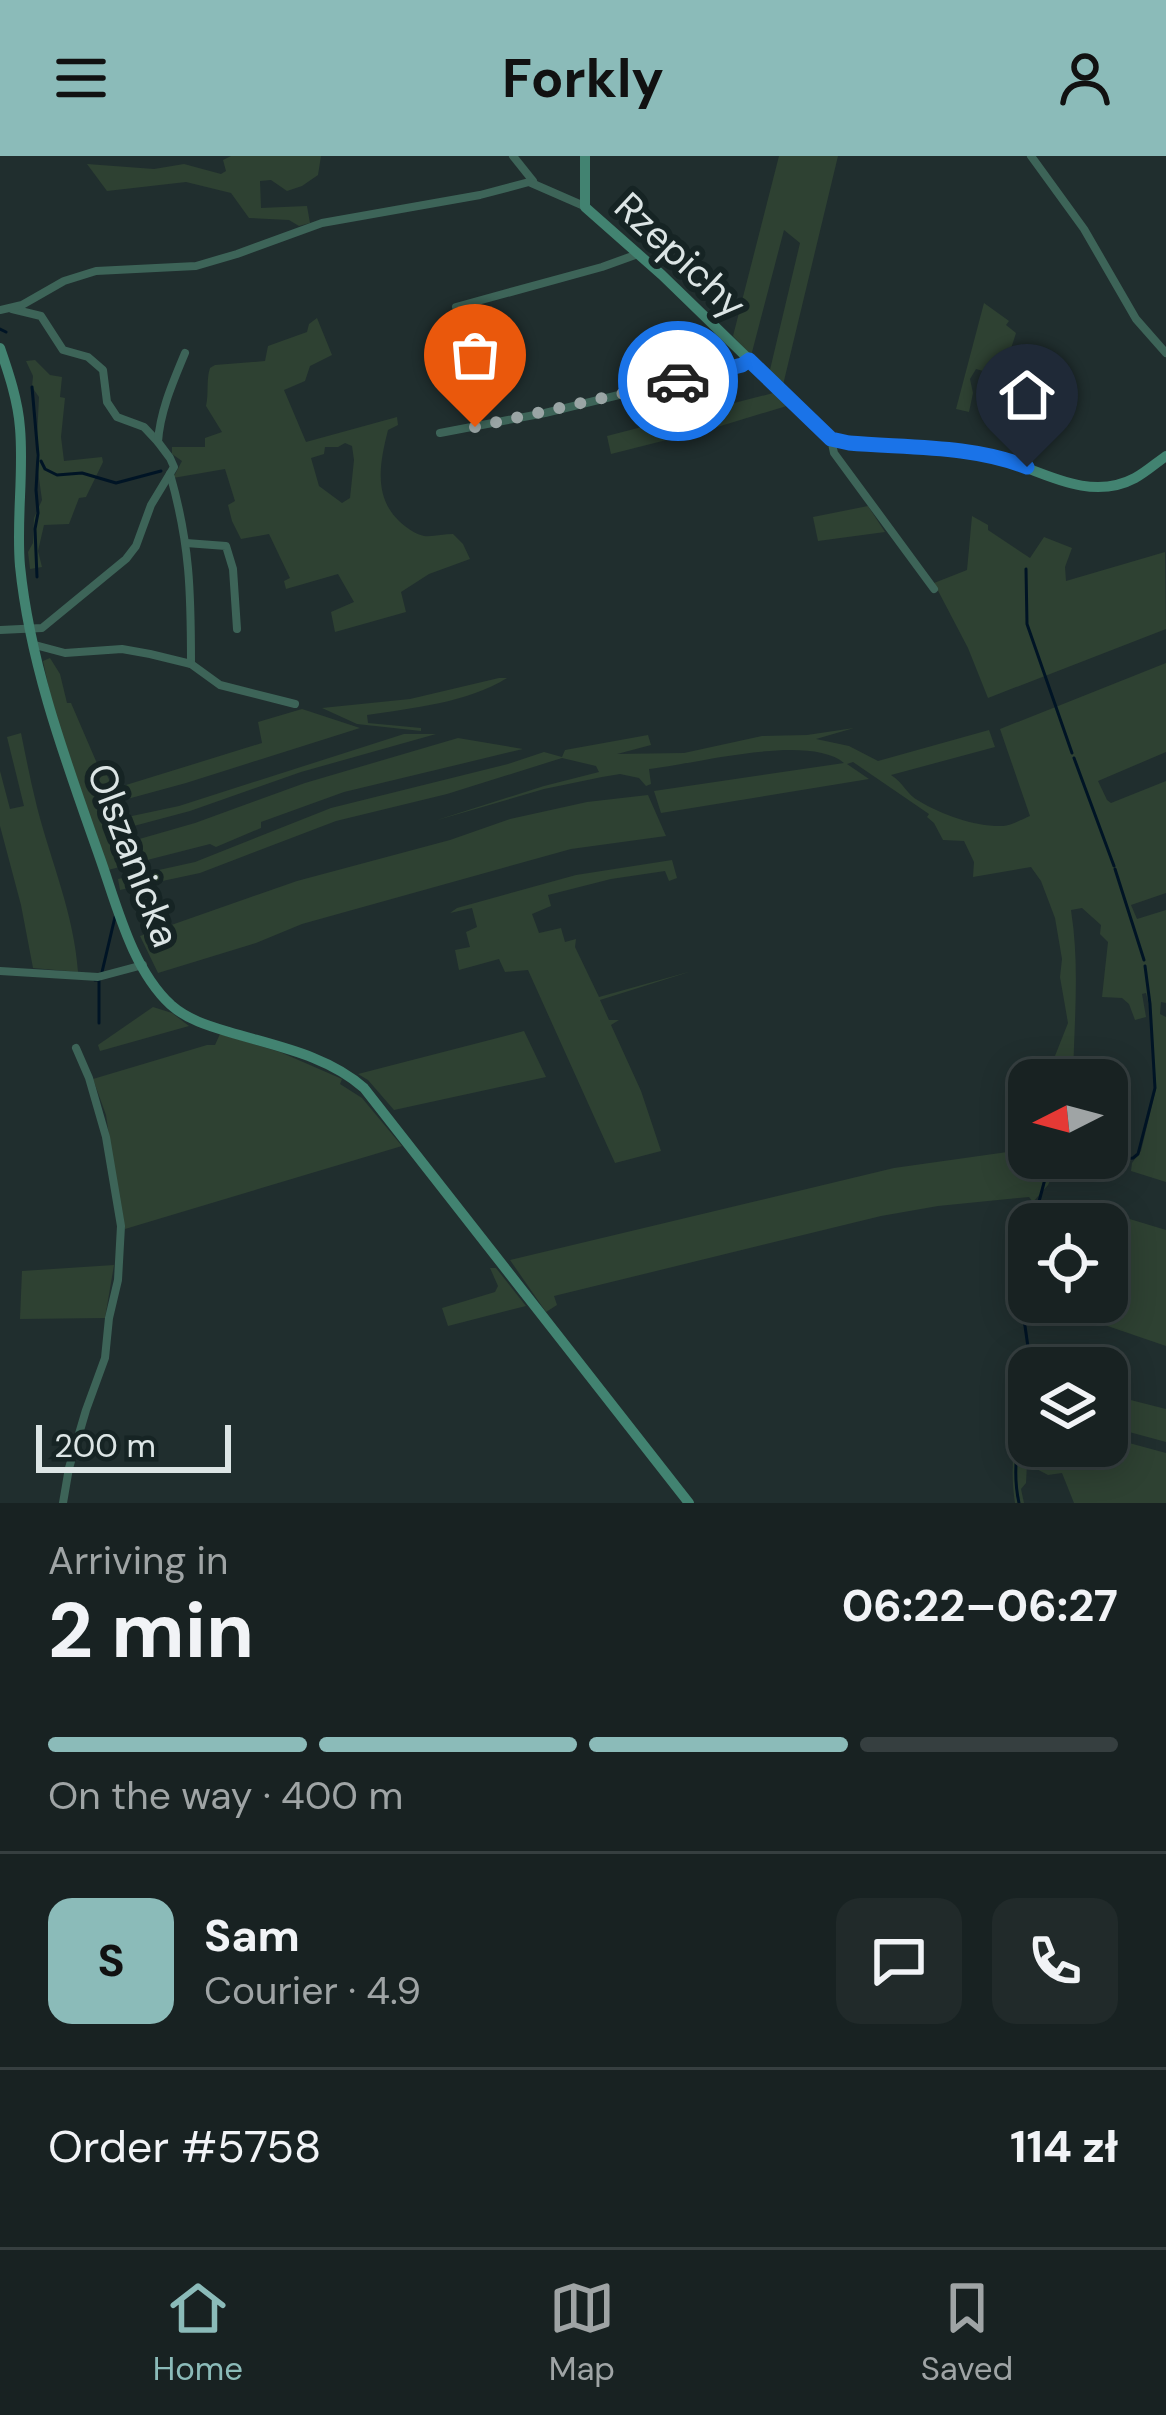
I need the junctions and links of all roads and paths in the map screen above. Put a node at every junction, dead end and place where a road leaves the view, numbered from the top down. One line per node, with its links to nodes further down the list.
1 (513, 156): 4 (street)
2 (585, 156): 5 (street, Rzepichy)
3 (1031, 156): 11 (street)
4 (533, 182): 5 (street); 8 (street)
5 (586, 207): 6 (street, Rzepichy)
6 (638, 254): 7 (street); 12 (street, Rzepichy)
7 (456, 307)
8 (6, 309): 15 (street)
9 (0, 348): 22 (street, Olszanicka)
10 (185, 353): 15 (street)
11 (1166, 353)
12 (749, 360): 13 (street); 14 (street, Rzepichy)
13 (440, 433)
14 (831, 439): 16 (street); 19 (street)
15 (158, 442): 17 (street)
16 (1166, 456)
17 (170, 474): 18 (street); 22 (street)
18 (187, 543): 20 (street); 24 (street)
19 (934, 589)
20 (237, 629)
21 (0, 630): 22 (street)
22 (31, 630): 23 (street, Olszanicka)
23 (35, 645): 24 (street); 26 (street, Olszanicka)
24 (191, 664): 25 (street)
25 (295, 704)
26 (143, 965): 27 (street); 30 (street, Olszanicka)
27 (0, 970)
28 (76, 1048): 29 (street)
29 (63, 1503)
30 (689, 1503)

